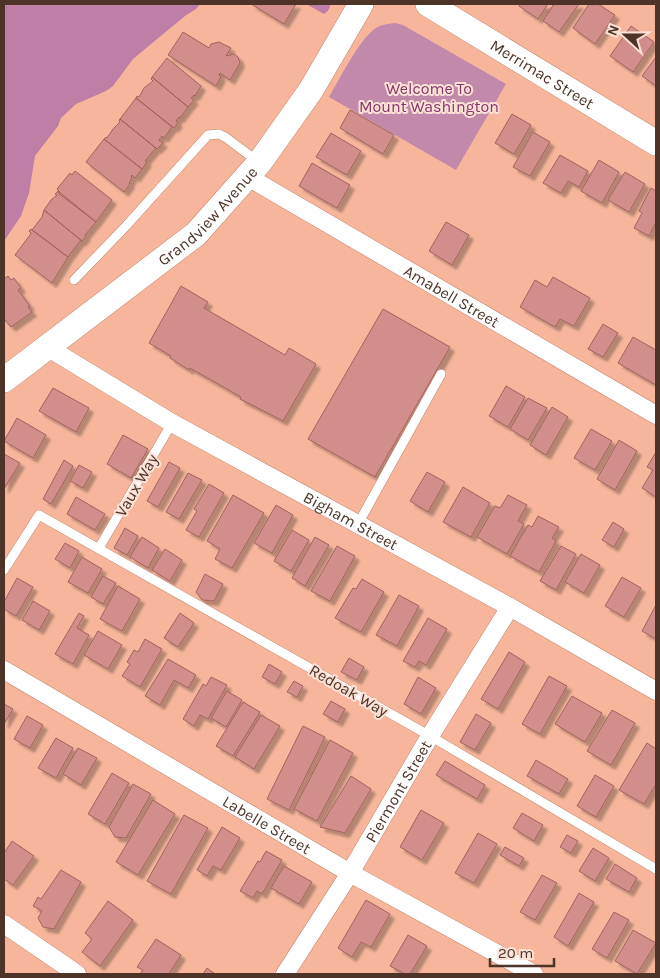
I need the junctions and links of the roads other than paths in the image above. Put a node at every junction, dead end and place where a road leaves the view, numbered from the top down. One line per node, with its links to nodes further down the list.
1 (428, 4): 3 (street, Merrimac Street)
2 (356, 6): 4 (street, Grandview Avenue)
3 (656, 143)
4 (254, 170): 5 (lane); 6 (street, Grandview Avenue); 9 (street, Amabell Street)
5 (74, 280)
6 (47, 346): 8 (street, Grandview Avenue); 10 (street, Bigham Street)
7 (441, 374): 11 (lane)
8 (4, 380)
9 (656, 416)
10 (172, 423): 11 (street, Bigham Street); 12 (lane, Vaux Way)
11 (358, 524): 14 (street, Bigham Street)
12 (100, 548): 13 (lane, Redoak Way); 17 (lane, Redoak Way)
13 (4, 570)
14 (510, 606): 16 (street, Bigham Street); 17 (street, Piermont Street)
15 (4, 670): 19 (street, Labelle Street)
16 (656, 691)
17 (430, 736): 18 (lane, Redoak Way); 19 (street, Piermont Street)
18 (656, 868)
19 (350, 873): 21 (street, Piermont Street); 23 (street, Labelle Street)
20 (4, 924): 22 (street)
21 (292, 972)
22 (77, 974)
23 (534, 974)

